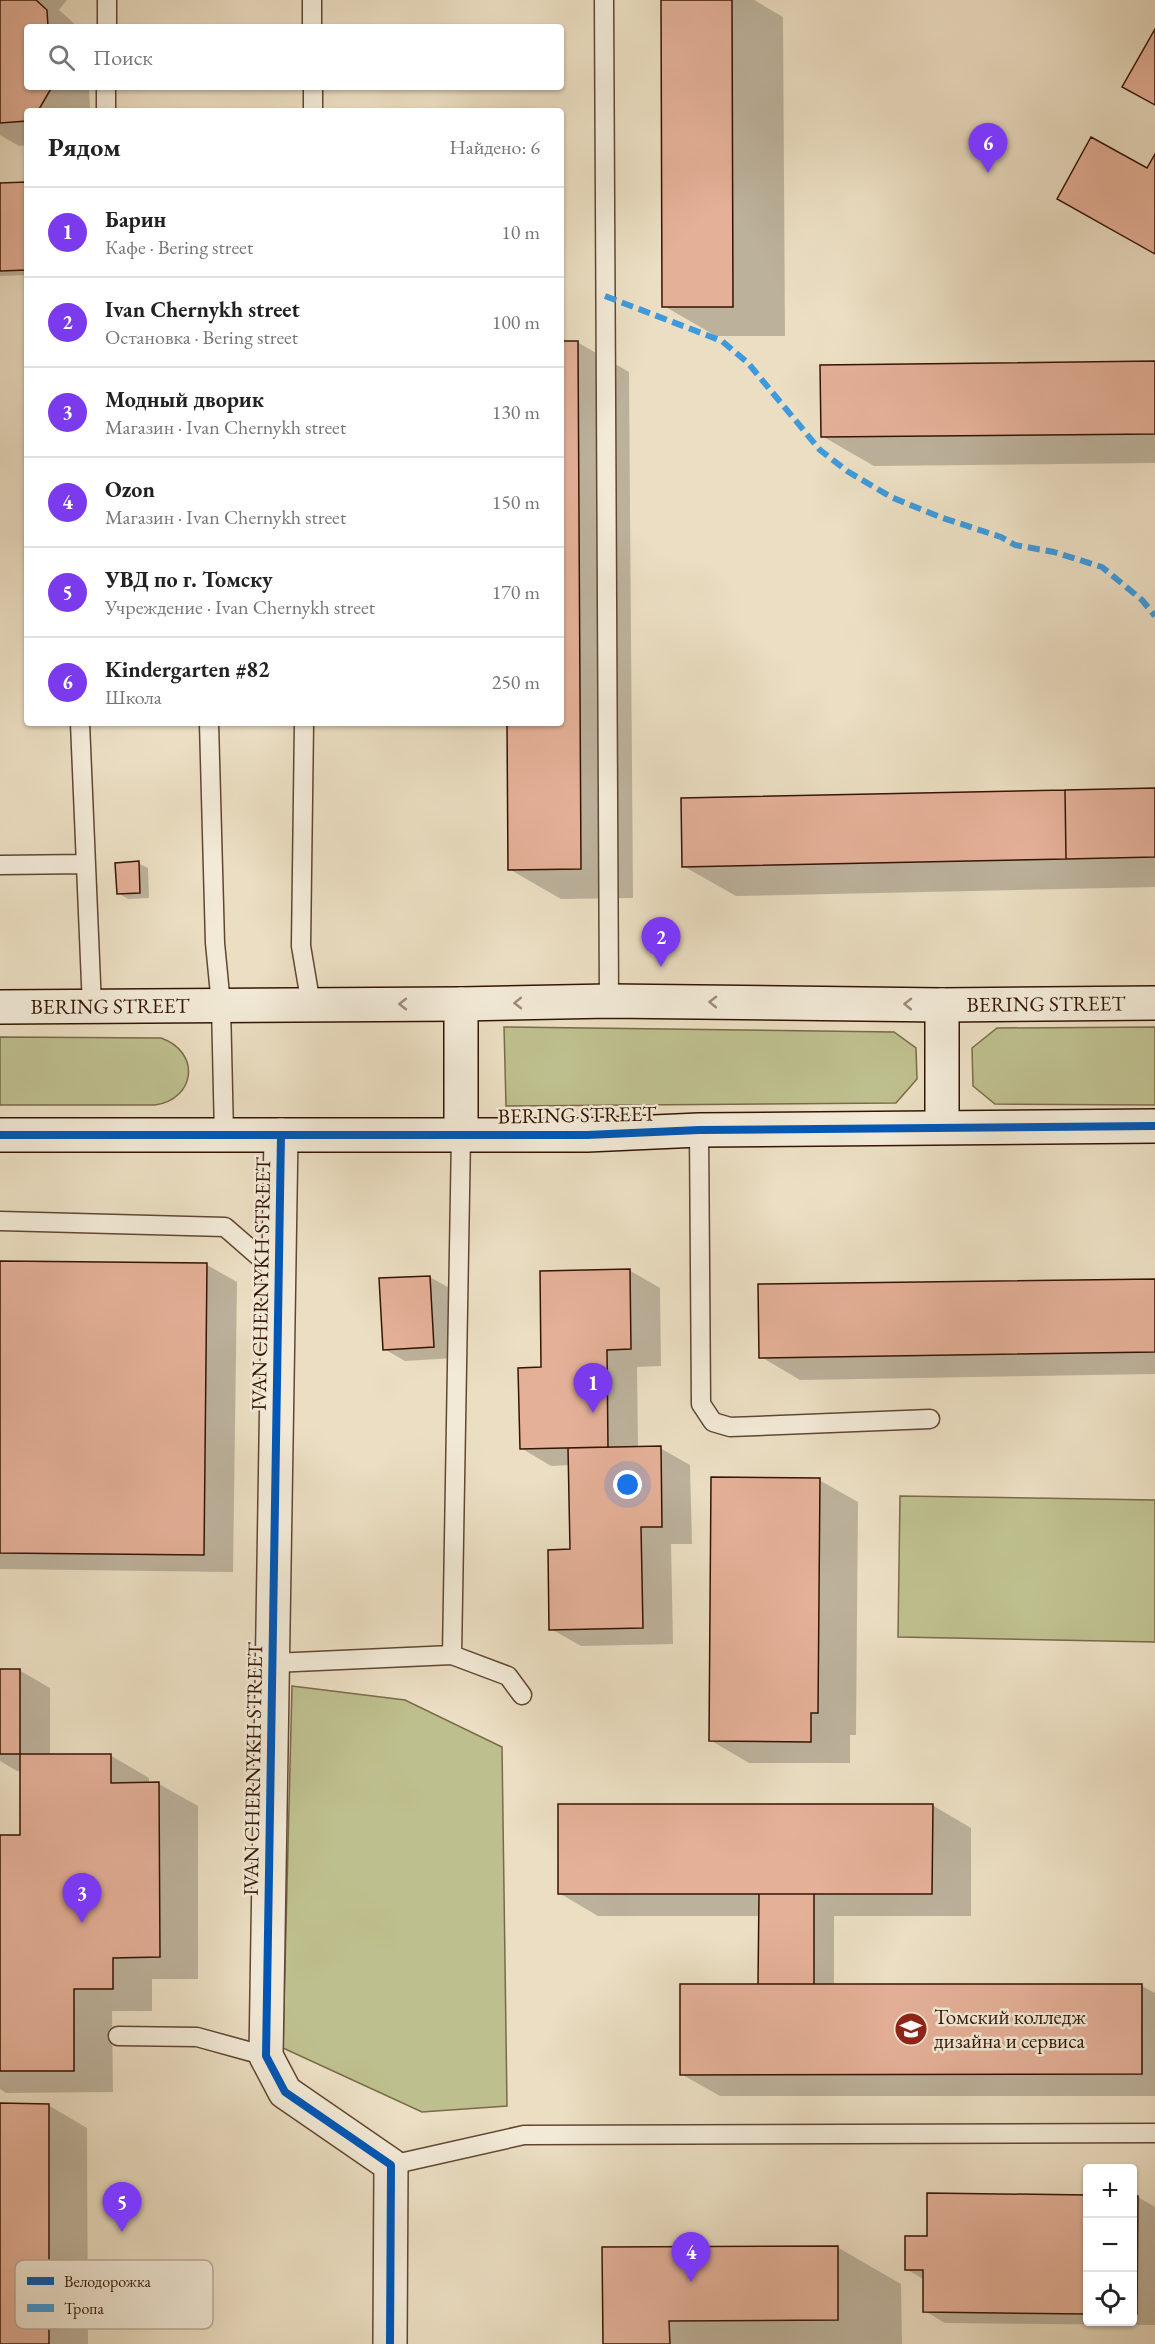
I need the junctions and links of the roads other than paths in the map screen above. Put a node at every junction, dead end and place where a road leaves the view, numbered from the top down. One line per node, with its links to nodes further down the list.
1 (107, 0): 4 (lane)
2 (312, 0): 5 (lane)
3 (604, 0): 15 (lane)
4 (107, 24)
5 (312, 24)
6 (106, 90): 8 (lane)
7 (313, 90): 9 (lane)
8 (106, 108)
9 (313, 108)
10 (80, 726): 13 (lane)
11 (209, 726): 18 (lane)
12 (304, 726): 19 (lane)
13 (86, 864): 14 (lane); 22 (lane)
14 (0, 865)
15 (609, 1001): 17 (street, BERING STREET, one-way to 17); 20 (street, BERING STREET, one-way to 15)
16 (1155, 1003): 20 (street, BERING STREET)
17 (461, 1004): 19 (street, BERING STREET, one-way to 19); 29 (street)
18 (221, 1005): 19 (street, BERING STREET); 22 (street, BERING STREET); 27 (lane)
19 (311, 1005)
20 (942, 1005): 23 (street)
21 (0, 1007): 22 (street, BERING STREET)
22 (92, 1007)
23 (942, 1126): 24 (street, BERING STREET); 25 (street, BERING STREET)
24 (1155, 1126)
25 (699, 1130): 29 (street, BERING STREET); 32 (lane)
26 (0, 1135): 27 (street, BERING STREET)
27 (224, 1135): 28 (street, BERING STREET)
28 (281, 1135): 29 (street, BERING STREET); 31 (street, IVAN CHERNYKH STREET)
29 (461, 1135): 33 (lane)
30 (0, 1221): 31 (lane)
31 (279, 1274): 34 (street, IVAN CHERNYKH STREET)
32 (930, 1419)
33 (452, 1655): 34 (lane); 35 (lane)
34 (273, 1663): 37 (street, IVAN CHERNYKH STREET)
35 (522, 1695)
36 (118, 2036): 37 (lane)
37 (266, 2056): 39 (street, IVAN CHERNYKH STREET)
38 (1155, 2133): 39 (lane)
39 (391, 2165): 40 (street)
40 (390, 2344)

